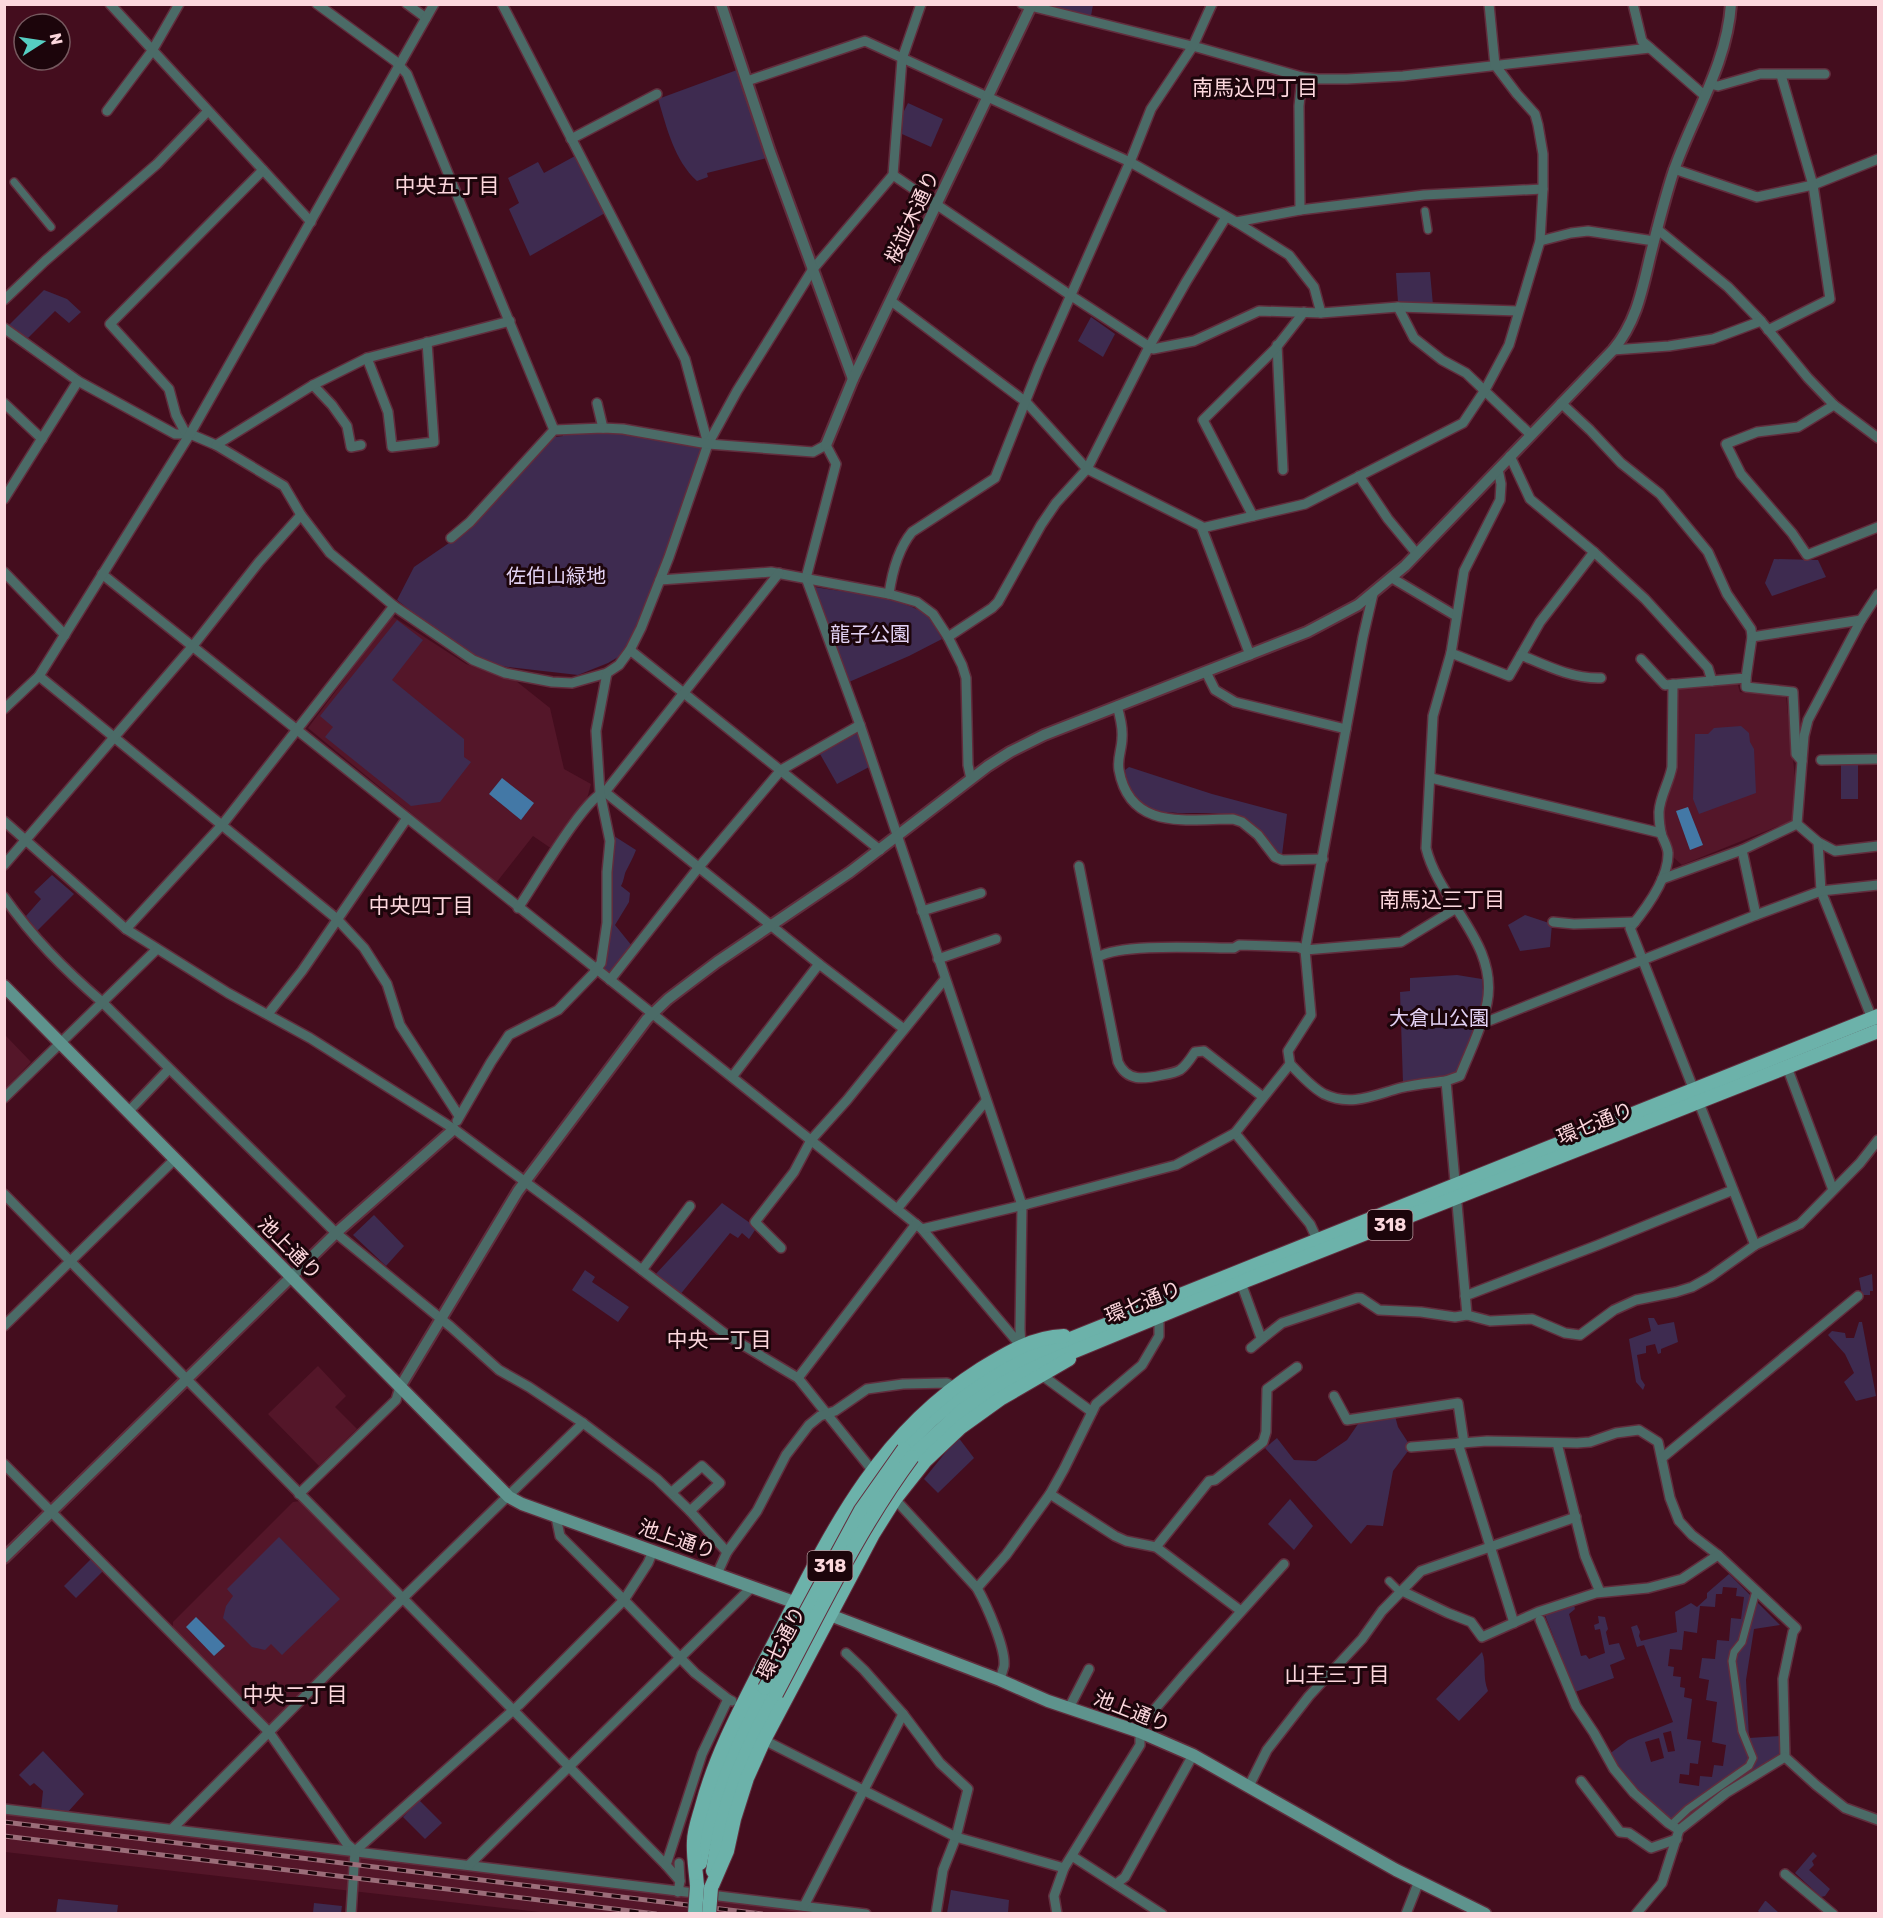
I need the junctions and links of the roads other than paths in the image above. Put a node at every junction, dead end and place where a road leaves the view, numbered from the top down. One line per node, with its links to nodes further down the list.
1 (110, 4): 17 (street)
2 (179, 4): 17 (street)
3 (317, 4): 20 (street)
4 (407, 4): 14 (street)
5 (434, 4): 14 (street)
6 (502, 4): 31 (street)
7 (722, 4): 24 (street)
8 (921, 4): 18 (street)
9 (1212, 4): 15 (street)
10 (1489, 4): 19 (street)
11 (1633, 4): 16 (street)
12 (1731, 4): 25 (street)
13 (1029, 5): 15 (street); 27 (street, 桜並木通り)
14 (426, 18): 20 (street)
15 (1193, 46): 23 (street); 33 (street)
16 (1650, 48): 19 (street); 28 (street)
17 (152, 51): 29 (street); 30 (street)
18 (902, 59): 24 (street); 27 (street); 36 (street)
19 (1495, 64): 23 (street); 39 (street)
20 (400, 65): 44 (street); 59 (street)
21 (1825, 74): 22 (street)
22 (1781, 75): 25 (street); 38 (street)
23 (1302, 77): 41 (street)
24 (747, 81): 51 (street)
25 (1710, 84): 28 (street)
26 (657, 94): 31 (street)
27 (989, 96): 33 (street); 40 (street, 桜並木通り)
28 (1705, 96): 34 (street)
29 (107, 111)
30 (208, 111): 35 (street); 53 (street)
31 (571, 139): 83 (street)
32 (1878, 159): 38 (street)
33 (1130, 162): 43 (street); 52 (street)
34 (1674, 169): 38 (street); 47 (street)
35 (263, 170): 44 (street); 79 (street)
36 (893, 175): 40 (street); 51 (street)
37 (14, 182): 46 (street)
38 (1813, 185): 62 (street)
39 (1543, 189): 41 (street); 49 (street)
40 (937, 205): 52 (street); 54 (street, 桜並木通り)
41 (1300, 210): 45 (street)
42 (1425, 211): 48 (street)
43 (1226, 217): 45 (street); 65 (street)
44 (311, 222): 79 (street)
45 (1236, 222): 58 (street)
46 (51, 227)
47 (1657, 229): 50 (street); 60 (street)
48 (1428, 230)
49 (1540, 241): 50 (street); 56 (street)
50 (1654, 241): 66 (street)
51 (813, 269): 68 (street); 83 (street)
52 (1070, 295): 65 (street); 72 (street)
53 (4, 300)
54 (891, 301): 68 (street, 桜並木通り); 72 (street)
55 (1398, 307): 56 (street); 58 (street); 71 (street)
56 (1518, 310): 71 (street)
57 (1304, 312): 58 (street); 64 (street); 65 (street)
58 (1321, 312)
59 (510, 321): 63 (street); 78 (street)
60 (1761, 321): 62 (street); 66 (street)
61 (4, 328): 69 (street)
62 (1768, 330): 76 (street)
63 (427, 342): 67 (street); 67 (street)
64 (1277, 345): 90 (street); 94 (street)
65 (1149, 347): 88 (street)
66 (1613, 350): 75 (street)
67 (367, 358): 70 (street)
68 (854, 379): 86 (street, 桜並木通り)
69 (78, 381): 79 (street); 82 (street)
70 (314, 385): 84 (street); 85 (street)
71 (1485, 390): 80 (street); 91 (street)
72 (1026, 402): 88 (street); 106 (street)
73 (4, 403): 82 (street)
74 (597, 403): 77 (street)
75 (1561, 404): 80 (street); 114 (street)
76 (1834, 405): 81 (street); 95 (street)
77 (603, 428): 78 (street); 83 (street)
78 (554, 430): 97 (street)
79 (190, 434): 84 (street); 102 (street)
80 (1531, 435): 87 (street)
81 (1878, 438)
82 (42, 439): 92 (street)
83 (708, 444): 86 (street); 105 (street)
84 (216, 445): 93 (street)
85 (361, 445)
86 (825, 445): 103 (street)
87 (1510, 456): 89 (street); 98 (street)
88 (1087, 469): 96 (street); 113 (street)
89 (1498, 469): 99 (street); 110 (street)
90 (1283, 470)
91 (1359, 476): 94 (street); 99 (street)
92 (4, 499)
93 (301, 515): 109 (street); 115 (street)
94 (1253, 516): 96 (street)
95 (1878, 527)
96 (1202, 528): 118 (street)
97 (451, 538)
98 (1594, 552): 119 (street); 126 (street)
99 (1417, 554): 104 (street)
100 (4, 572): 112 (street)
101 (779, 573): 103 (street); 105 (street); 128 (street)
102 (102, 574): 112 (street); 115 (street)
103 (806, 578): 106 (street); 131 (street)
104 (1392, 578): 107 (street); 110 (street)
105 (660, 580): 116 (street)
106 (889, 594): 113 (street)
107 (1373, 594): 118 (street); 132 (street)
108 (1878, 594): 111 (street)
109 (394, 606): 122 (street); 133 (street)
110 (1456, 616): 117 (street)
111 (1861, 620): 114 (street); 137 (street)
112 (65, 635): 123 (street)
113 (948, 637): 140 (street)
114 (1752, 637): 125 (street)
115 (192, 647): 133 (street); 134 (street)
116 (630, 650): 122 (street); 128 (street)
117 (1451, 653): 119 (street); 139 (street)
118 (1250, 655): 121 (street)
119 (1521, 655): 124 (street)
120 (1641, 659): 127 (street)
121 (1206, 672): 129 (street); 132 (street)
122 (607, 673): 141 (street)
123 (39, 675): 130 (street); 134 (street)
124 (1601, 678)
125 (1746, 678): 126 (street); 137 (street)
126 (1712, 681): 127 (street)
127 (1672, 684): 146 (street)
128 (684, 693): 138 (street); 141 (street)
129 (1117, 706): 140 (street); 153 (street)
130 (4, 709)
131 (860, 725): 138 (street); 147 (street)
132 (1346, 729): 153 (street)
133 (297, 730): 142 (street); 145 (street)
134 (115, 737): 145 (street); 148 (street)
135 (1878, 759): 136 (street)
136 (1821, 760)
137 (1802, 761): 144 (street)
138 (782, 770): 151 (street); 156 (street)
139 (1431, 778): 146 (street); 163 (street)
140 (971, 779): 147 (street)
141 (602, 793): 156 (street); 162 (street); 178 (street)
142 (407, 818): 162 (street); 166 (street)
143 (4, 820): 148 (street)
144 (1797, 824): 149 (street); 152 (street)
145 (222, 825): 166 (street); 170 (street)
146 (1661, 833): 157 (street)
147 (897, 836): 151 (street); 164 (street)
148 (27, 841): 154 (street); 170 (street)
149 (1818, 842): 150 (street); 159 (street)
150 (1878, 846)
151 (880, 850): 169 (street)
152 (1742, 850): 157 (street); 165 (street)
153 (1323, 859): 173 (street)
154 (4, 866)
155 (1079, 866): 174 (street)
156 (699, 867): 169 (street); 180 (street)
157 (1662, 879): 168 (street)
158 (1878, 885): 159 (street)
159 (1821, 891): 165 (street); 186 (street)
160 (981, 892): 164 (street)
161 (4, 897): 182 (street)
162 (518, 908): 178 (street)
163 (1455, 909): 173 (street); 185 (street)
164 (922, 911): 175 (street)
165 (1756, 915): 176 (street)
166 (337, 919): 184 (street); 199 (street)
167 (1553, 922): 168 (street)
168 (1635, 922): 176 (street)
169 (771, 925): 177 (street); 183 (street)
170 (126, 929): 172 (street)
171 (996, 939): 175 (street)
172 (157, 949): 182 (street); 184 (street)
173 (1305, 950): 174 (street); 189 (street)
174 (1098, 957): 195 (street)
175 (938, 959): 179 (street)
176 (1642, 960): 185 (street); 194 (street)
177 (819, 964): 187 (street); 192 (street)
178 (597, 969): 180 (street); 199 (street)
179 (945, 979): 187 (street); 197 (street)
180 (610, 980): 183 (street)
181 (4, 986): 188 (main road, 池上通り)
182 (102, 1002): 188 (street); 191 (street)
183 (652, 1012): 192 (street); 205 (street)
184 (268, 1014): 200 (street)
185 (1481, 1024): 193 (street)
186 (1877, 1026): 190 (main road, 環七通り / 318); 194 (main road, 環七通り / 318)
187 (904, 1029): 202 (street)
188 (60, 1043): 196 (street); 198 (main road, 池上通り)
189 (1290, 1064): 193 (street); 195 (street)
190 (1787, 1067): 194 (main road, 環七通り / 318); 208 (street)
191 (169, 1069): 198 (street); 215 (street)
192 (732, 1077): 202 (street)
193 (1446, 1081): 206 (street)
194 (1697, 1096): 206 (main road, 環七通り / 318); 207 (street); 210 (main road, 環七通り / 318)
195 (1263, 1097): 201 (street)
196 (4, 1098)
197 (986, 1101): 212 (street); 213 (street)
198 (129, 1111): 204 (main road, 池上通り)
199 (459, 1116): 200 (street)
200 (454, 1129): 205 (street); 215 (street)
201 (1235, 1133): 212 (street); 216 (street)
202 (811, 1140): 213 (street); 218 (street)
203 (1878, 1140): 208 (street)
204 (175, 1159): 219 (street); 221 (main road, 池上通り)
205 (524, 1182): 220 (street); 227 (street)
206 (1456, 1184): 210 (street); 216 (main road, 環七通り / 318)
207 (1733, 1190): 217 (street); 223 (street)
208 (1833, 1190): 217 (street)
209 (4, 1194): 219 (street)
210 (1456, 1199): 222 (main road, 環七通り / 318); 223 (street)
211 (690, 1206): 220 (street)
212 (1022, 1206): 214 (street); 231 (street)
213 (897, 1209): 214 (street)
214 (919, 1226): 231 (street); 235 (street)
215 (336, 1233): 221 (street); 227 (street)
216 (1317, 1239): 230 (main road, 環七通り / 318)
217 (1755, 1245): 225 (street)
218 (781, 1248)
219 (72, 1261): 228 (street); 236 (street)
220 (642, 1270): 235 (street)
221 (291, 1276): 236 (street); 237 (main road, 池上通り)
222 (1241, 1283): 226 (main road, 環七通り / 318); 229 (street)
223 (1465, 1296): 225 (street)
224 (1858, 1296): 247 (street)
225 (1467, 1315): 229 (street)
226 (1159, 1316): 230 (main road, 環七通り / 318); 240 (street)
227 (441, 1318): 237 (street); 242 (street)
228 (4, 1326)
229 (1263, 1338): 232 (street)
230 (1080, 1341): 231 (main road); 234 (main road); 246 (main road, 環七通り / 318); 246 (main road, 環七通り / 318)
231 (1021, 1346): 238 (main road)
232 (1251, 1348)
233 (1297, 1367): 261 (street)
234 (1043, 1376): 240 (street); 254 (main road)
235 (798, 1378): 241 (street)
236 (187, 1379): 251 (street); 257 (street)
237 (400, 1387): 251 (street); 253 (main road, 池上通り)
238 (954, 1387): 241 (street); 249 (main road)
239 (1334, 1396): 243 (street)
240 (1092, 1412): 252 (street)
241 (826, 1413): 249 (street); 264 (street)
242 (583, 1422): 250 (street); 253 (street)
243 (1461, 1443): 244 (street); 245 (street); 262 (street)
244 (1557, 1443): 247 (street); 259 (street)
245 (1412, 1447)
246 (908, 1453): 317 (main road, 環七通り / 318, bridge)
247 (1662, 1458): 266 (street)
248 (4, 1464): 257 (street)
249 (872, 1470): 255 (main road)
250 (672, 1492): 256 (street); 256 (street)
251 (299, 1494): 277 (street)
252 (1050, 1494): 261 (street); 273 (street)
253 (509, 1497): 258 (main road, 池上通り); 277 (street)
254 (895, 1499): 260 (main road); 273 (street)
255 (848, 1506): 260 (street); 265 (main road)
256 (690, 1511): 264 (street)
257 (52, 1512): 267 (street); 293 (street)
258 (556, 1517): 263 (main road, 池上通り); 278 (street)
259 (1576, 1517): 262 (street); 275 (street)
260 (879, 1524): 269 (main road)
261 (1156, 1547): 280 (street)
262 (1489, 1547): 274 (street); 283 (street)
263 (652, 1551): 270 (main road, 池上通り); 278 (street)
264 (727, 1552): 270 (street)
265 (822, 1555): 269 (street); 279 (main road)
266 (1718, 1555): 275 (street); 276 (street)
267 (4, 1558)
268 (1284, 1564): 280 (street)
269 (853, 1571): 281 (main road)
270 (717, 1574): 272 (main road, 池上通り)
271 (1389, 1581): 274 (street)
272 (752, 1587): 279 (main road, 池上通り); 285 (street)
273 (977, 1588): 287 (street)
274 (1402, 1591): 283 (street); 300 (street)
275 (1600, 1592): 283 (street)
276 (1756, 1592): 297 (street); 305 (street)
277 (404, 1598): 291 (street); 293 (street)
278 (624, 1600): 285 (street); 291 (street)
279 (796, 1603): 281 (main road, 池上通り); 289 (main road)
280 (1241, 1611): 294 (street)
281 (831, 1615): 287 (main road, 池上通り); 295 (main road)
282 (1540, 1620): 305 (street)
283 (1514, 1623)
284 (846, 1653): 292 (street)
285 (679, 1657): 288 (street); 298 (street)
286 (1089, 1669): 290 (street)
287 (1000, 1680): 290 (main road, 池上通り)
288 (728, 1699): 289 (street); 311 (street)
289 (742, 1705): 317 (main road)
290 (1069, 1708): 294 (main road, 池上通り)
291 (513, 1710): 298 (street); 307 (street)
292 (903, 1714): 301 (street); 306 (street)
293 (269, 1732): 304 (street); 307 (street)
294 (1140, 1732): 296 (main road, 池上通り); 308 (street)
295 (764, 1740): 301 (street); 317 (main road)
296 (1193, 1755): 300 (main road, 池上通り); 316 (street)
297 (1785, 1757): 303 (street); 305 (street)
298 (570, 1767): 310 (street); 311 (street)
299 (1581, 1781): 305 (street)
300 (1249, 1786): 315 (main road, 池上通り)
301 (863, 1792): 306 (street); 319 (street)
302 (4, 1809): 304 (street)
303 (1878, 1820)
304 (172, 1829): 307 (street)
305 (1676, 1831): 329 (street)
306 (956, 1838): 312 (street); 324 (street)
307 (355, 1851): 310 (street); 320 (street)
308 (1072, 1856): 312 (street); 316 (street)
309 (679, 1863): 314 (street)
310 (470, 1865): 318 (street)
311 (666, 1865): 314 (street)
312 (1064, 1868): 325 (street)
313 (1785, 1874): 330 (street)
314 (680, 1881): 318 (street)
315 (1419, 1881): 327 (street); 328 (main road, 池上通り)
316 (1116, 1884): 326 (street)
317 (704, 1887): 321 (main road, 環七通り / 318, bridge); 322 (main road, 環七通り / 318, bridge)
318 (678, 1892): 319 (street)
319 (804, 1906): 323 (street)
320 (351, 1914)
321 (695, 1914)
322 (709, 1914)
323 (866, 1914)
324 (936, 1914)
325 (1057, 1914)
326 (1162, 1914)
327 (1406, 1914)
328 (1485, 1914)
329 (1636, 1914)
330 (1833, 1914)

